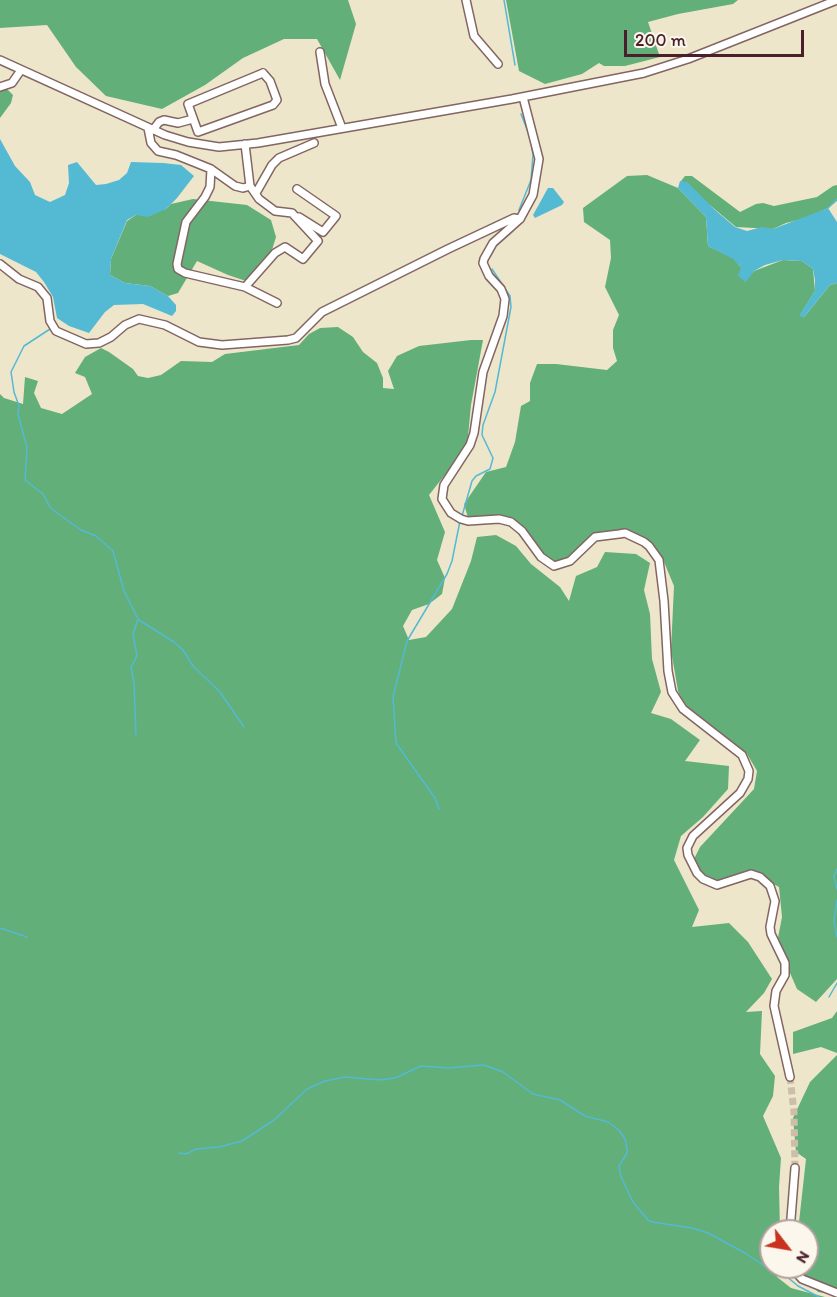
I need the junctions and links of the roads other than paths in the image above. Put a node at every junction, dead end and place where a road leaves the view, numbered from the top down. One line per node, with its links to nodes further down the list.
1 (466, 0): 5 (street)
2 (837, 0): 8 (street)
3 (320, 52): 10 (street)
4 (0, 60): 6 (street)
5 (498, 64)
6 (21, 70): 7 (street); 11 (street)
7 (0, 87)
8 (523, 97): 10 (street); 19 (street)
9 (193, 119): 9 (street); 11 (street)
10 (342, 128): 13 (street)
11 (151, 129): 13 (street); 14 (street)
12 (314, 143): 17 (street)
13 (245, 144): 15 (street)
14 (211, 170): 15 (street); 21 (street)
15 (250, 186): 17 (street)
16 (297, 189): 18 (street)
17 (256, 193): 18 (street)
18 (292, 213): 21 (street)
19 (520, 219): 20 (street); 23 (street)
20 (0, 264)
21 (245, 287): 22 (street)
22 (277, 303)
23 (790, 1077)
24 (795, 1168): 25 (street)
25 (791, 1219)
26 (802, 1279): 27 (street)
27 (837, 1293)

